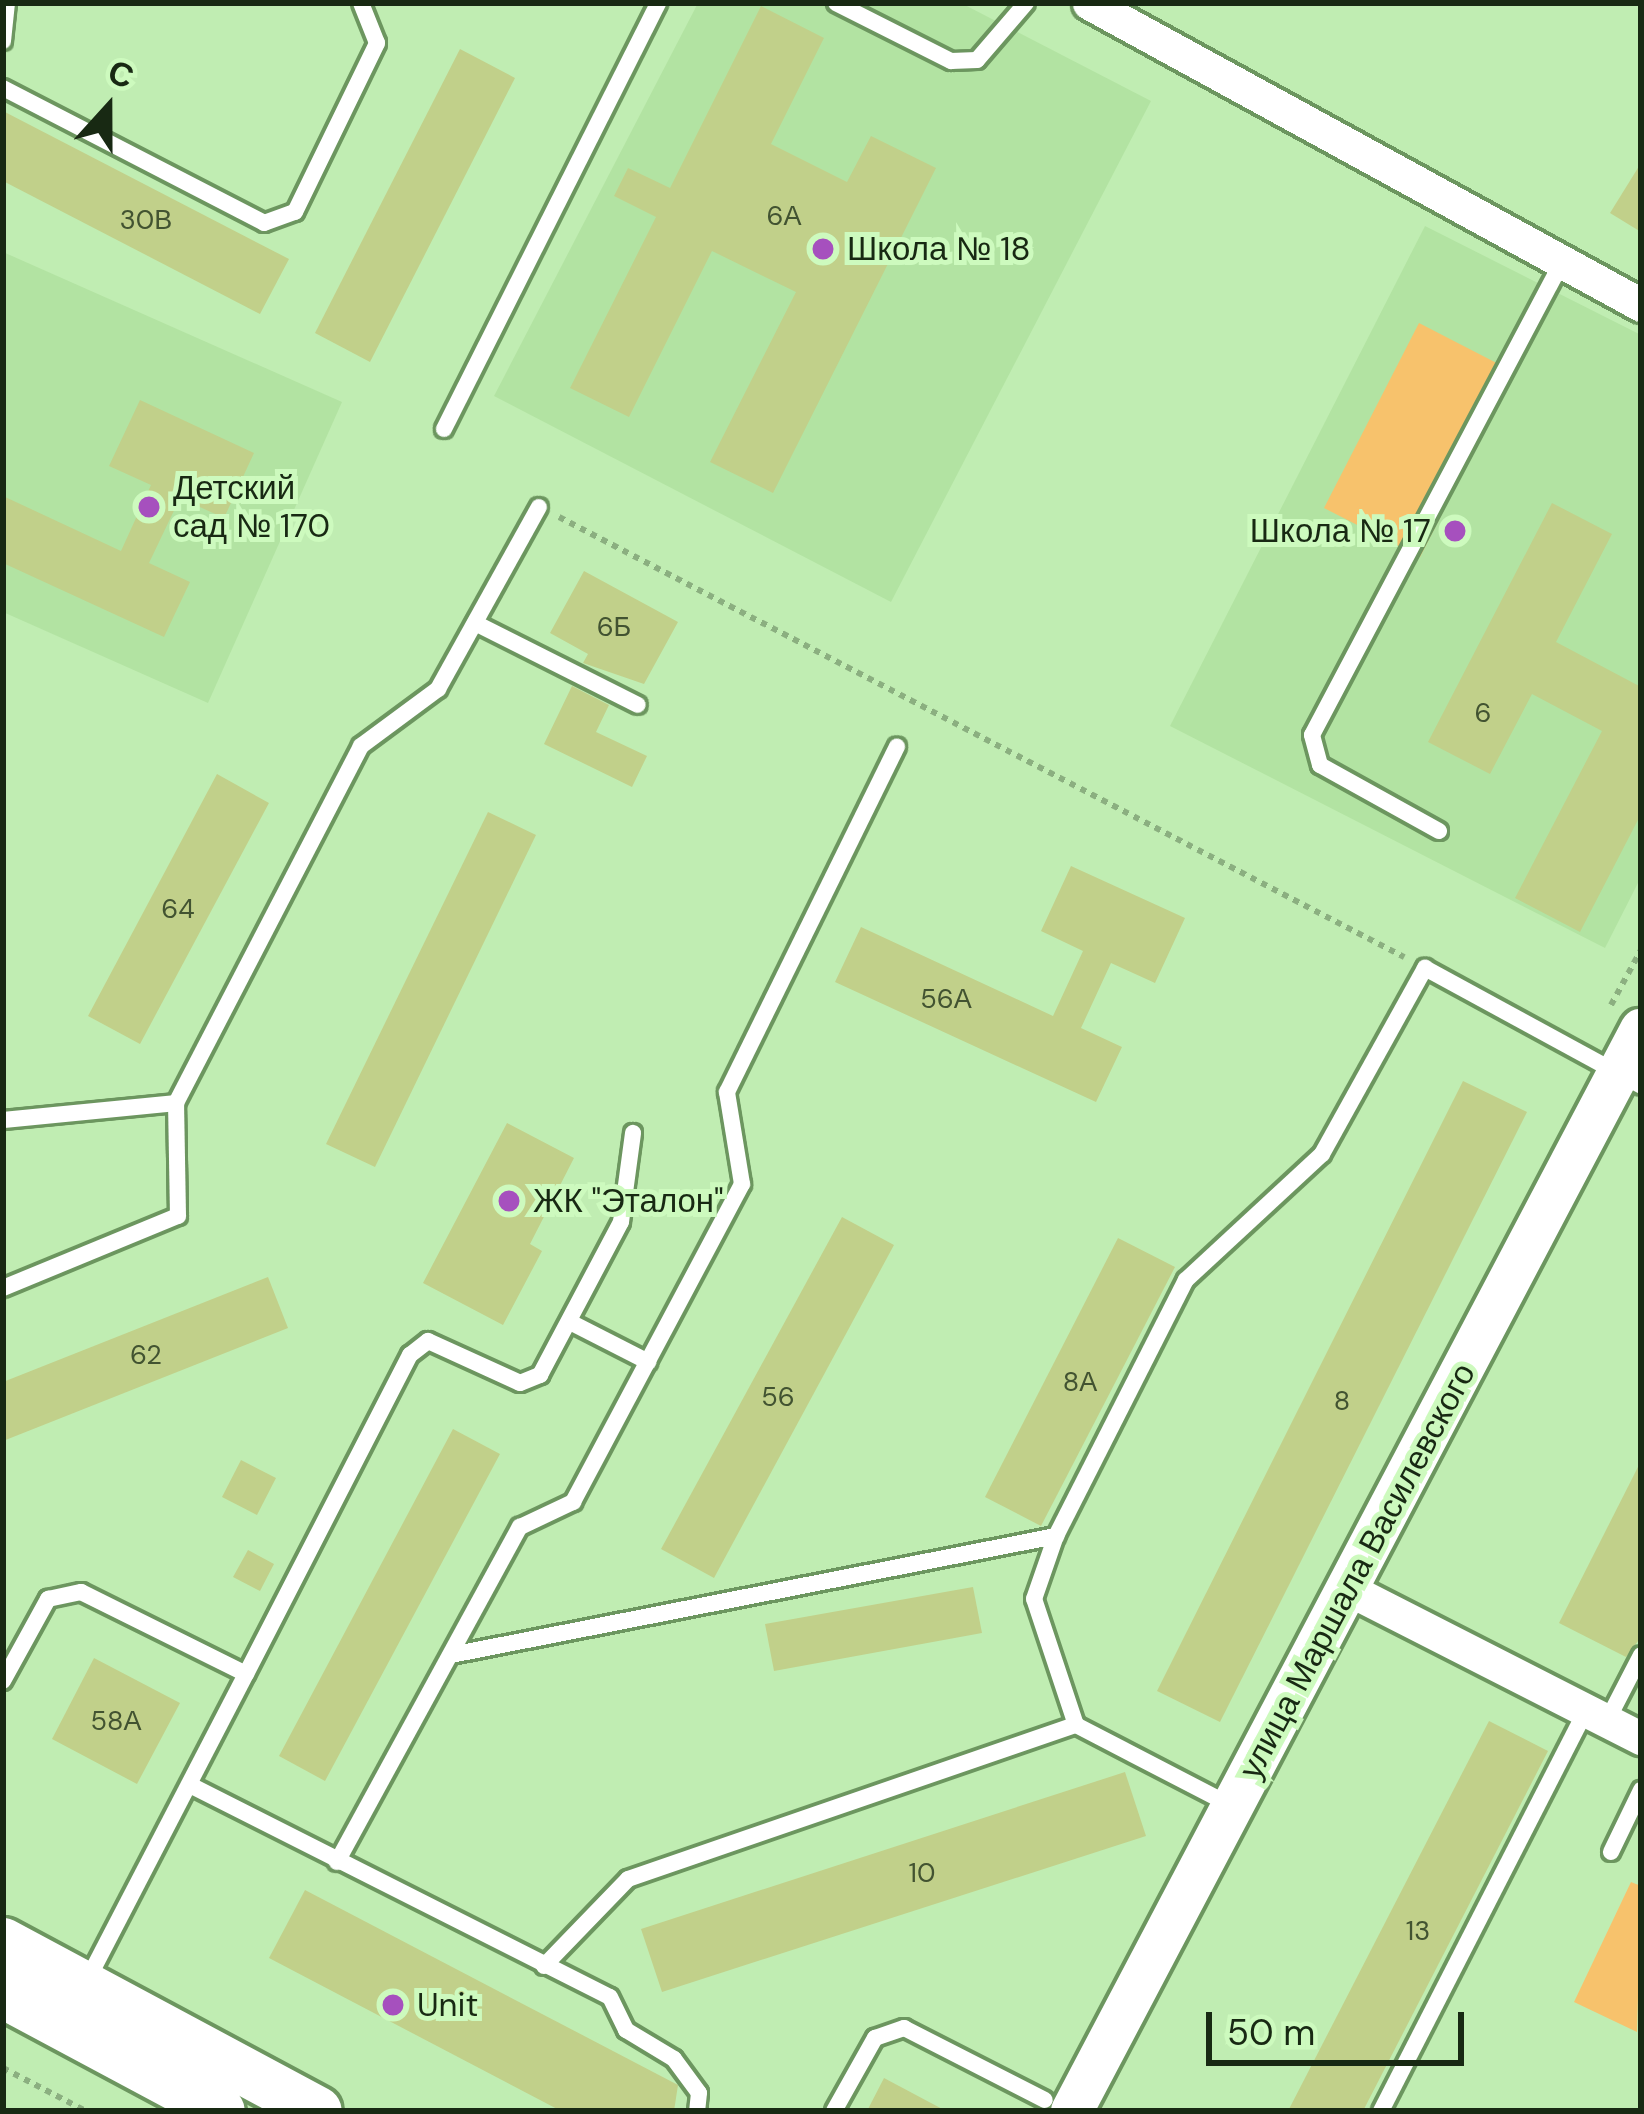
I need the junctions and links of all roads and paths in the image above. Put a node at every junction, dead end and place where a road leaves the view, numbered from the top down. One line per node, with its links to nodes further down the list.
1 (7, 3): 7 (lane)
2 (361, 3): 8 (lane)
3 (658, 3): 11 (lane)
4 (836, 3): 5 (lane)
5 (1026, 3)
6 (1089, 3): 9 (street)
7 (3, 41)
8 (3, 88)
9 (1562, 262): 10 (street); 16 (lane)
10 (1641, 305)
11 (444, 429)
12 (539, 507): 13 (lane); 17 (path)
13 (475, 623): 14 (lane); 20 (lane)
14 (638, 705)
15 (897, 747): 25 (lane)
16 (1439, 831)
17 (1425, 968): 19 (lane); 26 (lane)
18 (1641, 1030): 19 (street, улица Маршала Василевского)
19 (1630, 1080): 27 (street, улица Маршала Василевского)
20 (176, 1102): 21 (lane); 23 (lane)
21 (3, 1120)
22 (633, 1132): 24 (lane)
23 (3, 1288)
24 (570, 1322): 25 (lane); 30 (lane)
25 (648, 1362): 28 (lane)
26 (1056, 1536): 28 (lane); 33 (lane)
27 (1348, 1588): 32 (street); 37 (street, улица Маршала Василевского)
28 (452, 1654): 39 (lane)
29 (1641, 1655): 32 (lane)
30 (246, 1674): 31 (lane); 35 (lane)
31 (3, 1681)
32 (1597, 1716): 34 (street); 51 (lane)
33 (1076, 1724): 37 (lane); 41 (lane)
34 (1641, 1738)
35 (190, 1785): 39 (lane); 42 (lane)
36 (1641, 1790): 38 (lane)
37 (1232, 1806): 45 (street, улица Маршала Василевского)
38 (1611, 1852)
39 (337, 1862): 41 (lane)
40 (3, 1942): 42 (main road)
41 (544, 1966): 49 (lane)
42 (85, 1985): 48 (main road)
43 (3, 1994): 47 (main road)
44 (3, 2068): 46 (path)
45 (1059, 2106): 50 (lane)
46 (86, 2111)
47 (221, 2111)
48 (318, 2111)
49 (697, 2111)
50 (834, 2111)
51 (1381, 2111)

